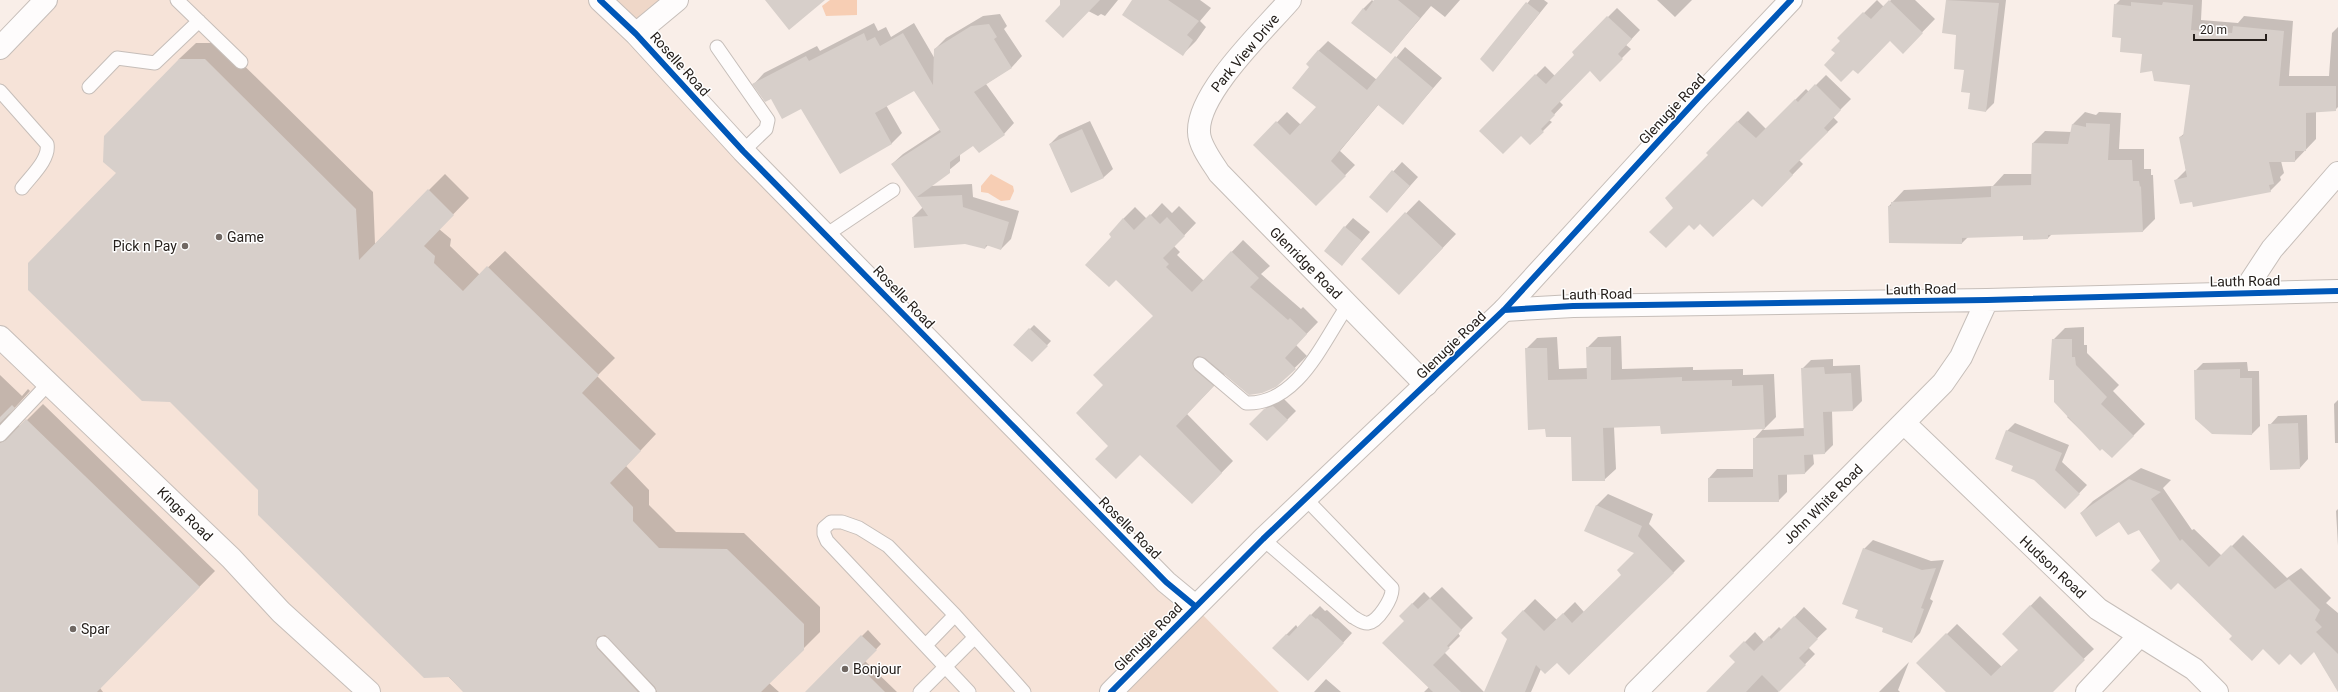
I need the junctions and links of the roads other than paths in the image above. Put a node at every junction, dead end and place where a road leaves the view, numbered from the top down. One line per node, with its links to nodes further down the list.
1 (177, 0): 7 (lane)
2 (600, 0): 8 (street, Roselle Road)
3 (677, 0): 8 (street)
4 (1290, 0): 14 (street, Park View Drive)
5 (1792, 0): 24 (street, Glenugie Road)
6 (36, 3): 9 (street)
7 (199, 21): 11 (lane); 12 (lane)
8 (636, 34): 15 (street, Roselle Road)
9 (0, 48)
10 (717, 48): 15 (lane)
11 (241, 62)
12 (89, 87)
13 (0, 92): 17 (lane)
14 (1199, 132): 23 (street, Glenridge Road)
15 (743, 151): 19 (street, Roselle Road)
16 (2338, 173): 21 (street)
17 (22, 188)
18 (893, 190): 19 (lane)
19 (826, 235): 33 (street, Roselle Road)
20 (2338, 291): 21 (street, Lauth Road)
21 (2243, 293): 22 (street, Lauth Road)
22 (1987, 300): 24 (street, Lauth Road); 29 (street, John White Road)
23 (1348, 305): 26 (lane); 28 (street, Glenridge Road)
24 (1504, 310): 28 (street, Glenugie Road)
25 (0, 338): 27 (street, Kings Road)
26 (1200, 364)
27 (48, 384): 30 (lane); 41 (street, Kings Road)
28 (1426, 385): 31 (street, Glenugie Road)
29 (1904, 423): 35 (street, Hudson Road); 40 (street, John White Road)
30 (0, 435)
31 (1305, 498): 32 (street, Glenugie Road); 32 (lane)
32 (1263, 539): 33 (street, Glenugie Road)
33 (1195, 606): 46 (street, Glenugie Road)
34 (955, 615): 36 (lane); 38 (lane); 38 (lane)
35 (2139, 636): 47 (street); 48 (street, Hudson Road)
36 (975, 637): 39 (lane); 45 (lane)
37 (603, 643): 42 (lane)
38 (926, 645): 39 (lane)
39 (945, 666): 43 (lane); 44 (lane)
40 (1642, 690)
41 (369, 692)
42 (649, 692)
43 (920, 692)
44 (969, 692)
45 (1024, 692)
46 (1111, 692)
47 (2086, 692)
48 (2217, 692)

